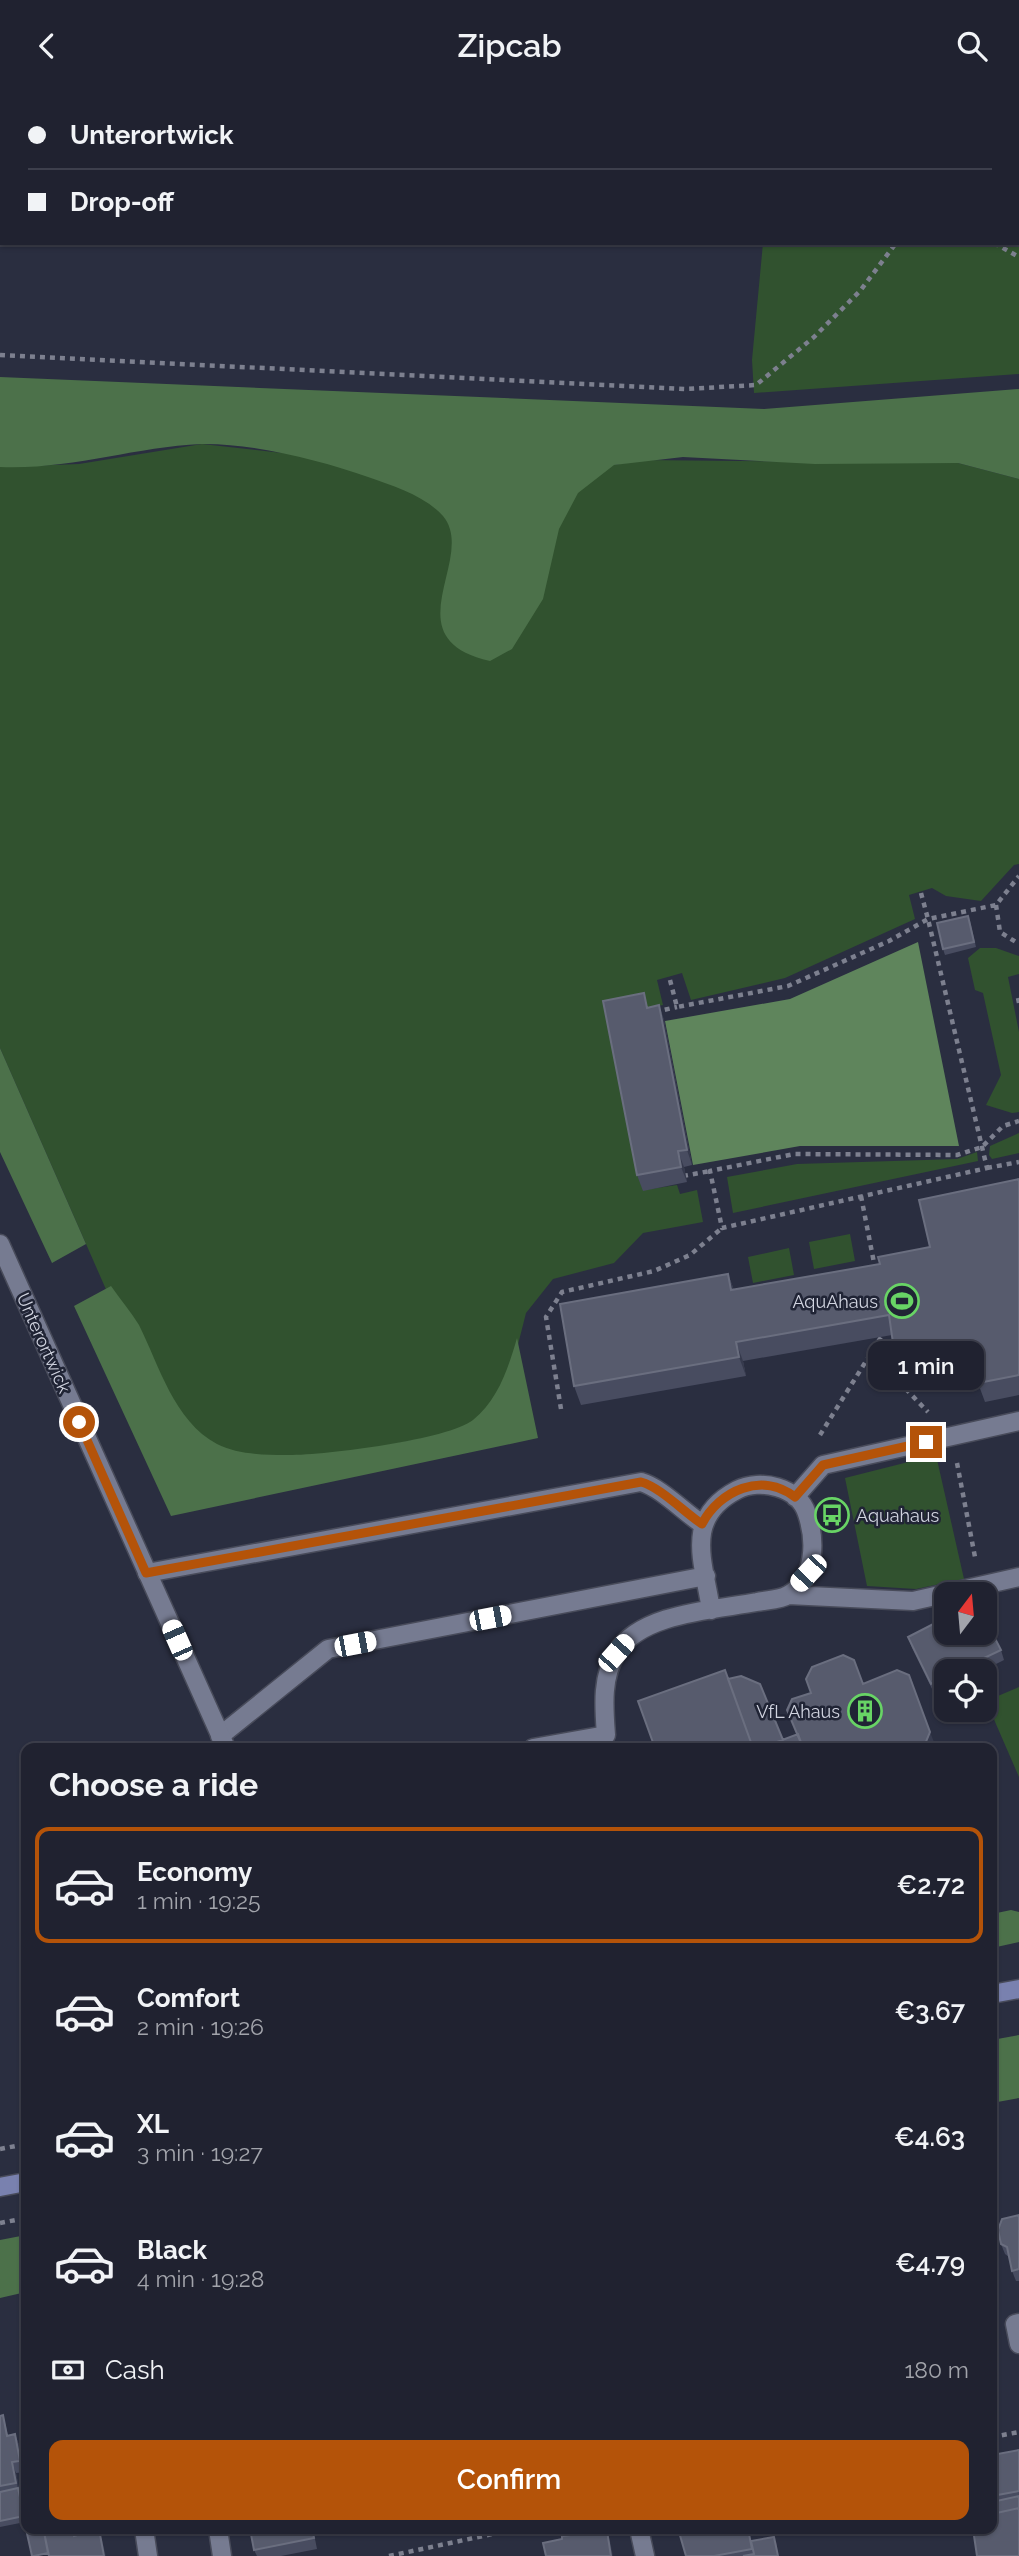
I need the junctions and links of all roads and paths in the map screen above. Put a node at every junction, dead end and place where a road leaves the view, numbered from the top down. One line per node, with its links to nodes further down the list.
1 (894, 245): 4 (path)
2 (998, 245): 3 (path)
3 (1019, 257)
4 (0, 355)
5 (1019, 876): 7 (path)
6 (921, 893): 8 (path)
7 (996, 905): 8 (path); 9 (path)
8 (928, 919): 11 (path); 14 (path)
9 (1019, 944)
10 (670, 980): 11 (path)
11 (677, 1007): 12 (path)
12 (651, 1013)
13 (1019, 1121): 14 (path)
14 (982, 1147): 16 (path); 17 (path)
15 (1019, 1162): 16 (path)
16 (987, 1168): 19 (path)
17 (710, 1171): 18 (path); 20 (path)
18 (675, 1178)
19 (861, 1196): 20 (path); 22 (path)
20 (722, 1228): 24 (path)
21 (0, 1244): 29 (street, Unterortwick)
22 (876, 1272)
23 (881, 1337): 26 (path)
24 (561, 1409)
25 (1019, 1421): 27 (street)
26 (814, 1444)
27 (795, 1497): 28 (street); 32 (street)
28 (702, 1524): 29 (street); 30 (street)
29 (146, 1573): 34 (street, Unterortwick)
30 (706, 1576): 33 (street); 34 (street)
31 (1019, 1577): 32 (street)
32 (788, 1595): 33 (street)
33 (711, 1611): 35 (street)
34 (223, 1742)
35 (608, 1742)
36 (1019, 1989): 37 (main road)
37 (997, 1993)
38 (21, 2145): 39 (path)
39 (0, 2150)
40 (21, 2183): 41 (main road)
41 (0, 2187)
42 (21, 2219): 43 (path)
43 (0, 2223)
44 (1019, 2323): 45 (street)
45 (1019, 2344)
46 (1019, 2432): 47 (path)
47 (997, 2436)
48 (145, 2534): 52 (street)
49 (219, 2534): 53 (street)
50 (492, 2534): 54 (path)
51 (640, 2534): 55 (street)
52 (148, 2556)
53 (222, 2556)
54 (389, 2556)
55 (645, 2556)

